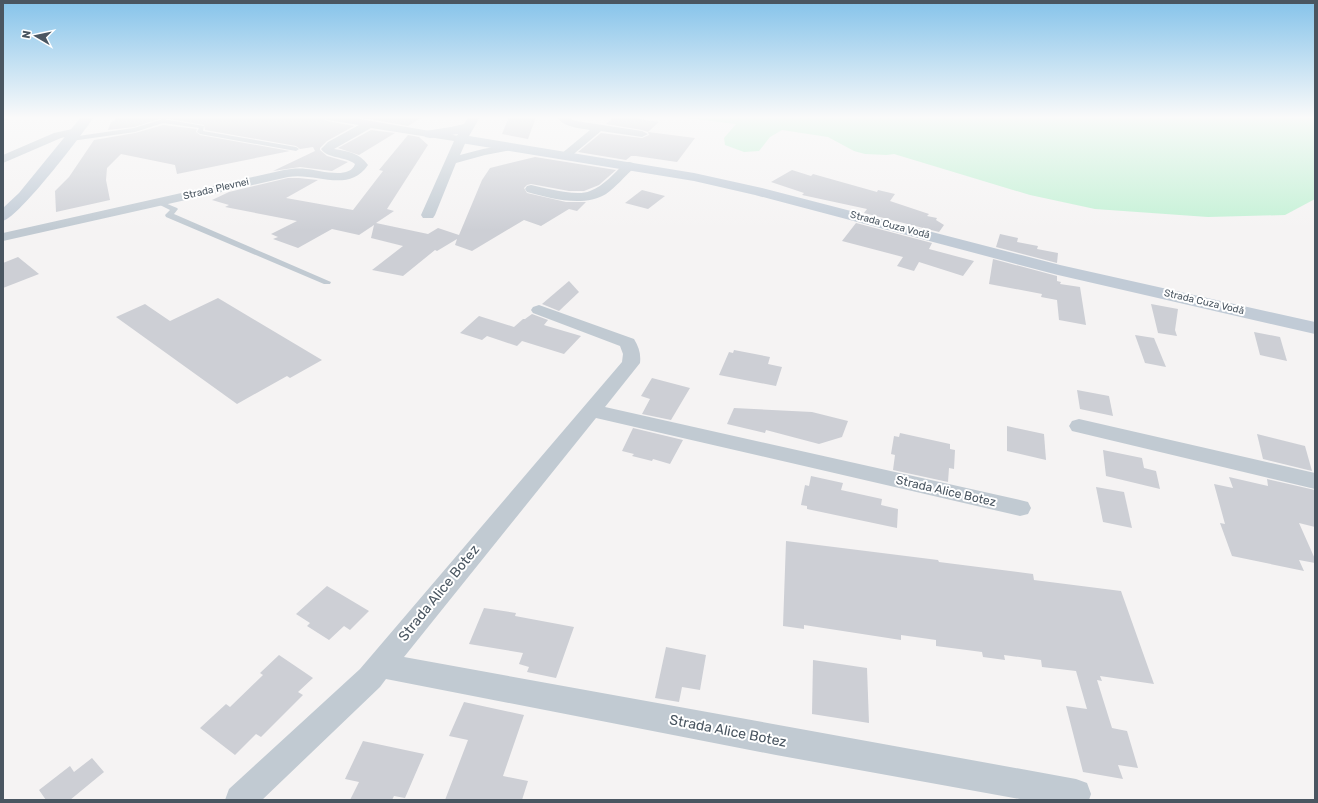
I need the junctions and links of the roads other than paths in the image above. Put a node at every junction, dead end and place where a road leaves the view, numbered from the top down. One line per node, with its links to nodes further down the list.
1 (15, 154): 8 (street)
2 (54, 154): 14 (street)
3 (341, 154): 12 (street, Strada Plevnei)
4 (455, 154): 9 (street)
5 (473, 154): 9 (street)
6 (556, 154): 7 (street, Strada Cuza Vodă)
7 (565, 156): 10 (street, Strada Cuza Vodă)
8 (3, 159)
9 (452, 160): 13 (street)
10 (630, 166): 11 (street); 18 (street, Strada Cuza Vodă)
11 (531, 189)
12 (158, 202): 15 (street, Strada Plevnei); 16 (lane)
13 (428, 215)
14 (3, 216)
15 (3, 237)
16 (327, 282)
17 (539, 310): 19 (street, Strada Alice Botez)
18 (1315, 328)
19 (591, 410): 22 (street, Strada Alice Botez); 23 (street, Strada Alice Botez)
20 (1079, 426): 21 (street)
21 (1315, 481)
22 (1020, 508)
23 (380, 665): 24 (street, Strada Alice Botez); 25 (street, Strada Alice Botez)
24 (1076, 794)
25 (240, 800)

